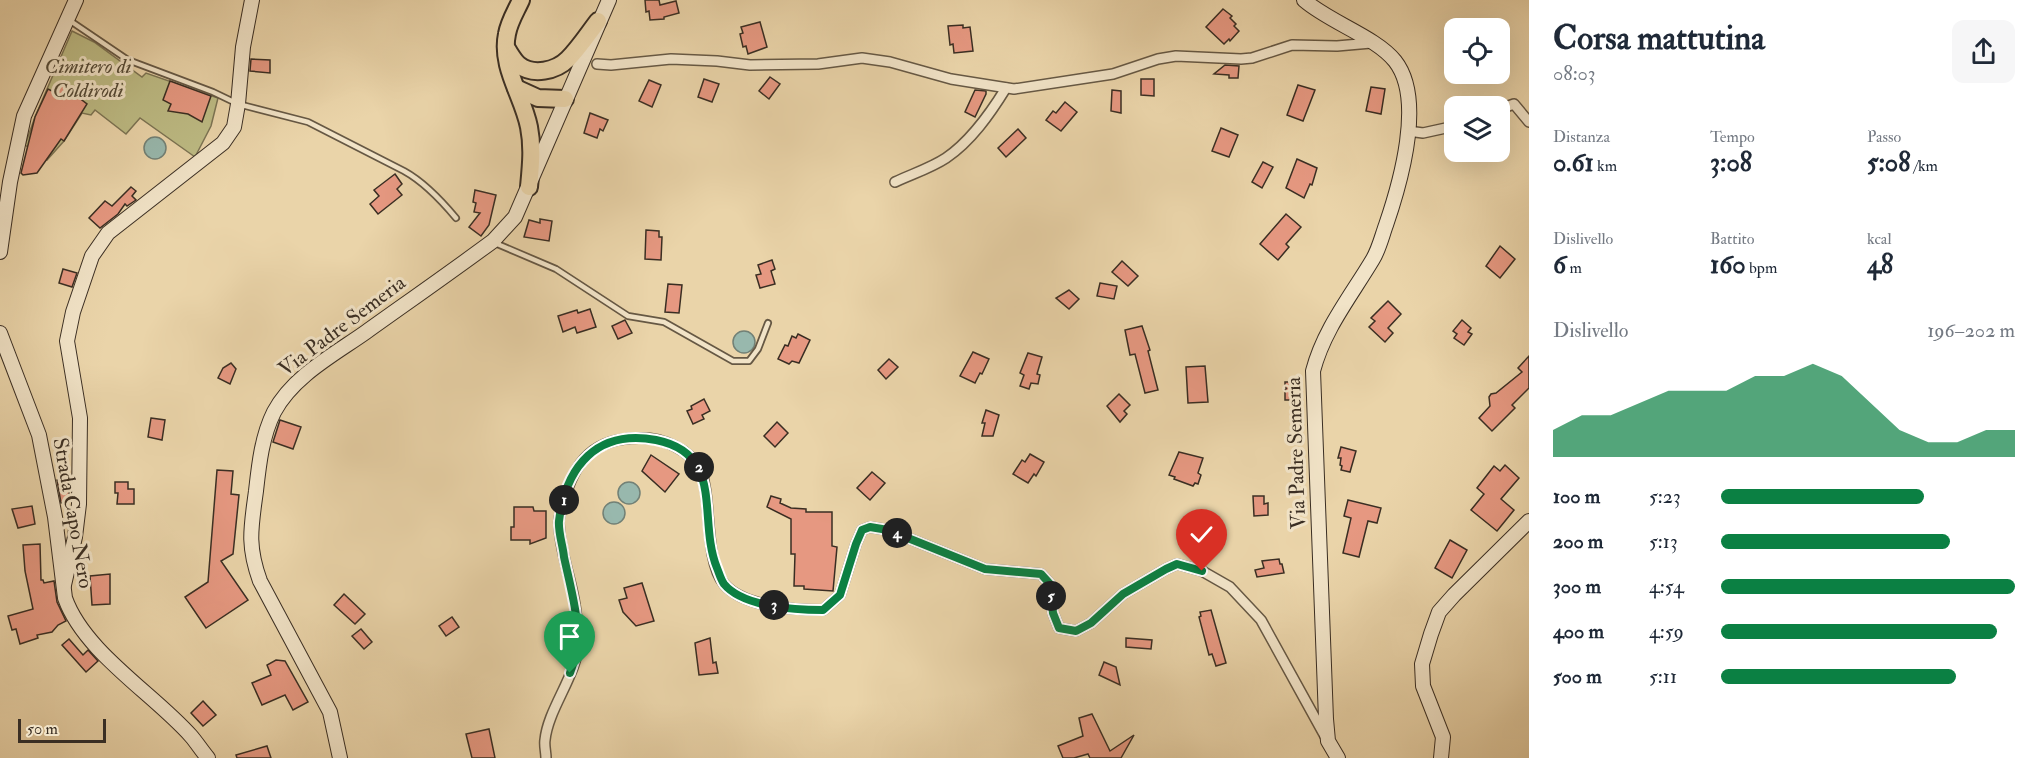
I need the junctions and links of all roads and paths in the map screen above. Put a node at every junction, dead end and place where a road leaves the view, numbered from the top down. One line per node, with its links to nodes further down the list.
1 (76, 0): 6 (main road)
2 (252, 0): 15 (main road)
3 (521, 0): 9 (highway)
4 (609, 0): 7 (main road, Via Padre Semeria)
5 (1304, 0): 8 (main road, Via Padre Semeria)
6 (67, 19): 15 (lane); 24 (main road)
7 (598, 21): 11 (highway); 14 (main road, Via Padre Semeria)
8 (1371, 43): 13 (street); 19 (main road, Via Padre Semeria)
9 (507, 49): 11 (highway); 12 (highway)
10 (597, 64): 13 (street)
11 (534, 71): 14 (highway)
12 (516, 88): 14 (highway); 21 (highway)
13 (1006, 88): 20 (street)
14 (565, 99): 21 (main road, Via Padre Semeria)
15 (238, 104): 22 (lane); 28 (main road)
16 (1510, 105): 17 (street)
17 (1529, 122)
18 (1444, 128): 19 (street)
19 (1408, 131): 29 (main road, Via Padre Semeria)
20 (895, 182)
21 (529, 187): 23 (main road, Via Padre Semeria)
22 (456, 218)
23 (493, 242): 25 (lane); 31 (main road, Via Padre Semeria)
24 (0, 252)
25 (768, 323)
26 (0, 333): 28 (main road, Strada Capo Nero)
27 (1529, 521): 34 (main road)
28 (64, 585): 30 (main road, Strada Capo Nero)
29 (1328, 741): 32 (street); 33 (main road, Via Padre Semeria)
30 (208, 758)
31 (340, 758)
32 (546, 758)
33 (1338, 758)
34 (1441, 758)

